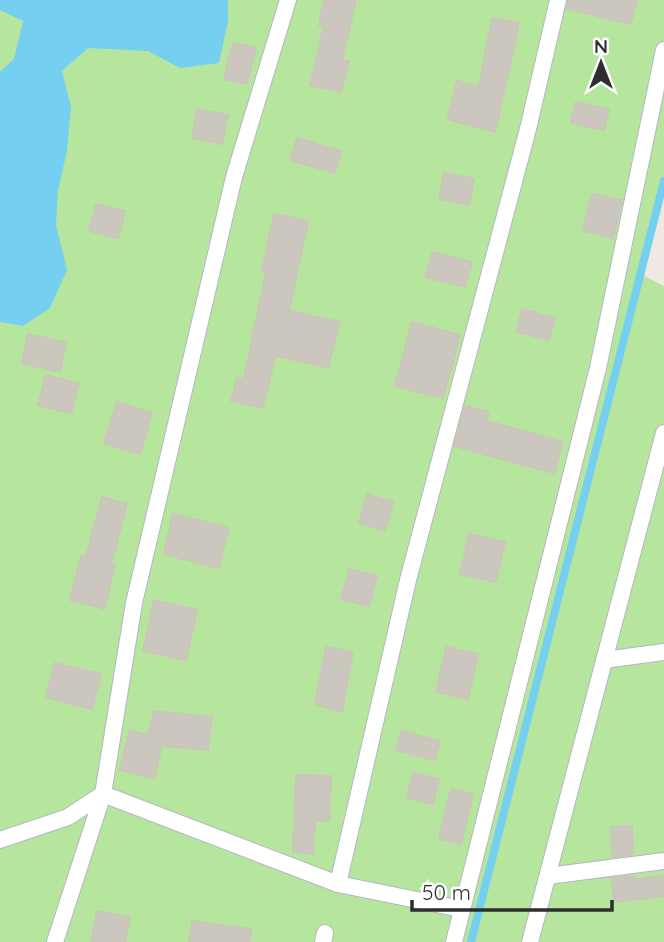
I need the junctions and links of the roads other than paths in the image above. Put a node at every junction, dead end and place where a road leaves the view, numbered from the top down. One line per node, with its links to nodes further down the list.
1 (288, 0): 7 (lane)
2 (558, 0): 11 (lane)
3 (664, 50): 12 (lane)
4 (664, 433): 6 (lane)
5 (664, 652): 6 (lane)
6 (604, 660): 10 (lane)
7 (103, 794): 8 (lane); 11 (lane); 13 (lane)
8 (0, 840)
9 (664, 861): 10 (lane)
10 (548, 876): 15 (lane)
11 (338, 884): 12 (lane)
12 (461, 909): 14 (lane)
13 (55, 942)
14 (454, 942)
15 (530, 942)

